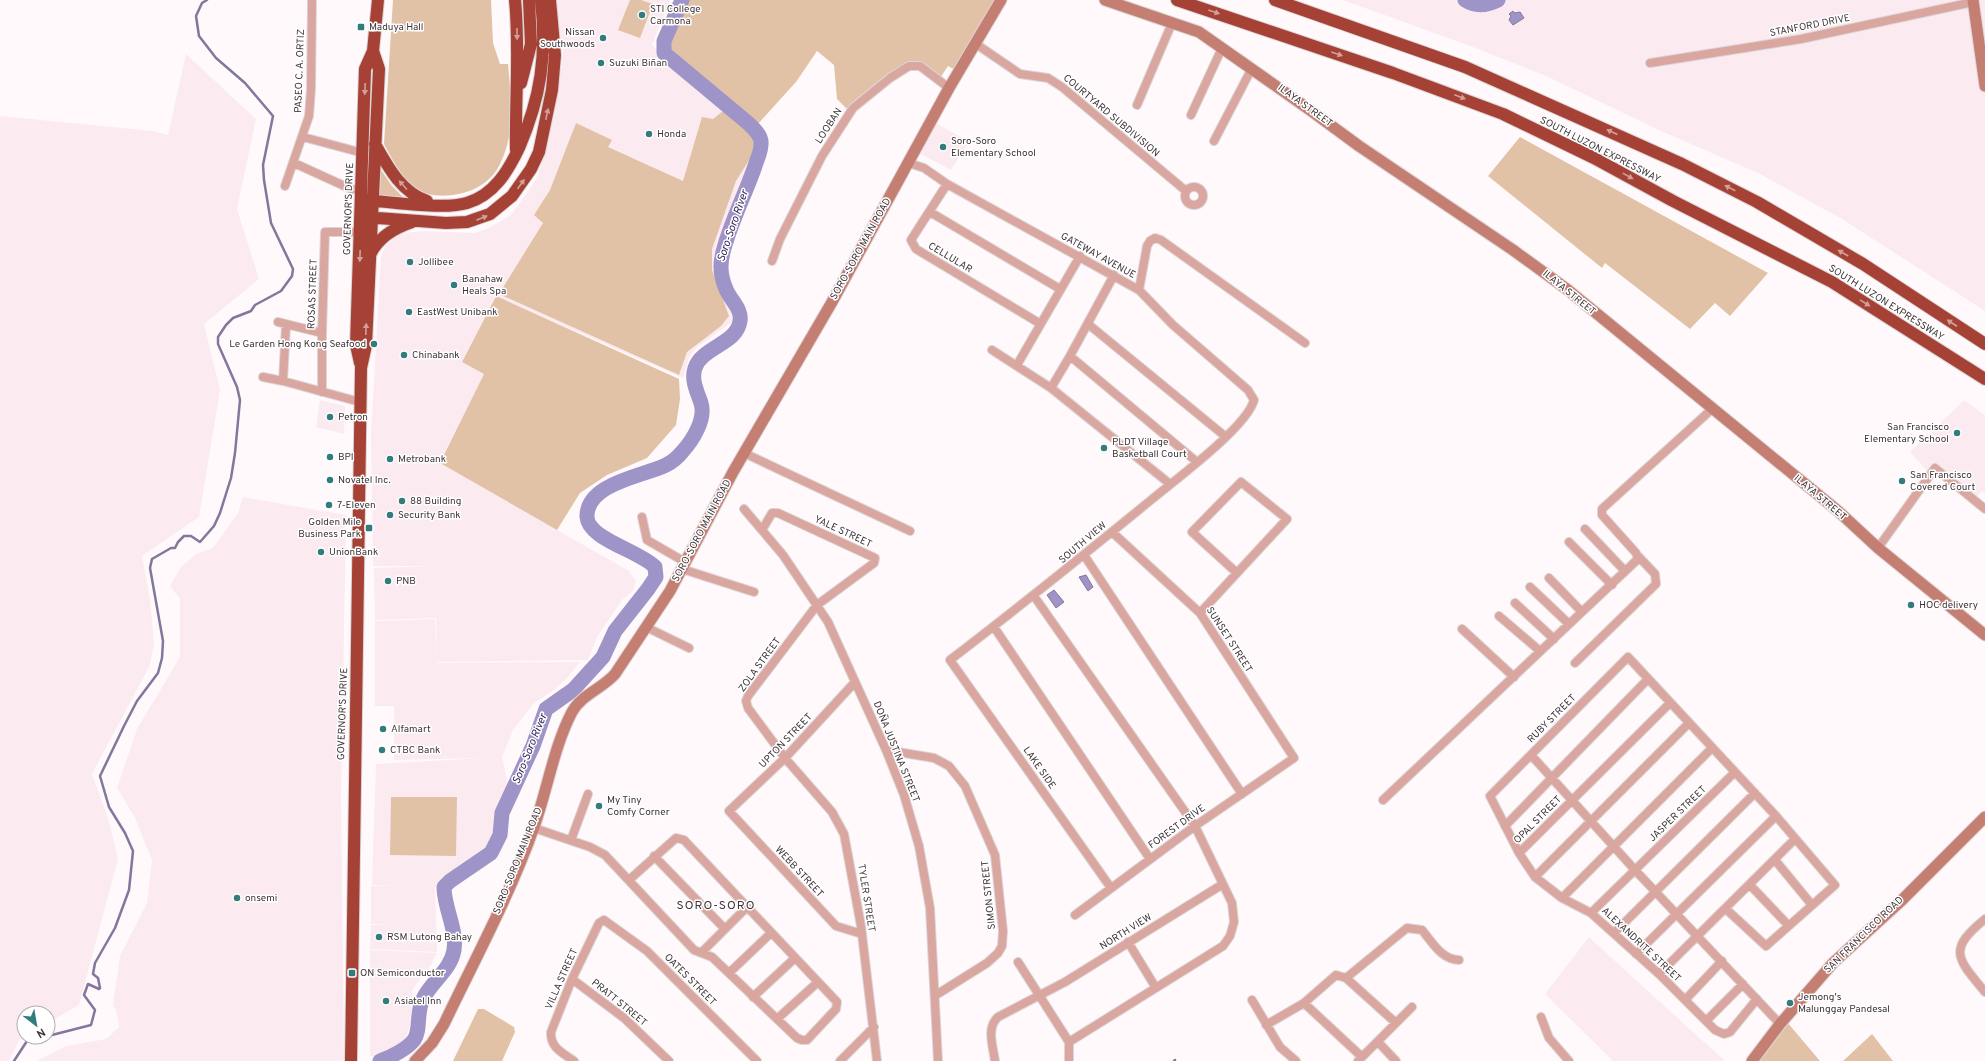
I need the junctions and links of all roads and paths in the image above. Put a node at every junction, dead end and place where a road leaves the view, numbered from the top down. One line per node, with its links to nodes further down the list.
1 (312, 0): 23 (street, PASEO C. A. ORTIZ)
2 (378, 0): 15 (highway, GOVERNOR'S DRIVE)
3 (515, 0): 20 (highway, one-way to 20)
4 (529, 0): 20 (highway)
5 (541, 0): 27 (highway)
6 (550, 0): 37 (highway, one-way to 6)
7 (1001, 0): 13 (street, SORO-SORO MAIN ROAD)
8 (1105, 0): 12 (street, ILAYA STREET)
9 (1177, 0): 57 (highway, SOUTH LUZON EXPRESSWAY, one-way to 57)
10 (1275, 0): 51 (highway, SOUTH LUZON EXPRESSWAY, one-way to 10)
11 (1973, 1): 16 (street, STANFORD DRIVE); 18 (street)
12 (1172, 23): 14 (street, ILAYA STREET); 21 (street)
13 (976, 44): 19 (street, SORO-SORO MAIN ROAD); 32 (street, COURTYARD SUBDIVISION)
14 (1222, 48): 17 (street, ILAYA STREET); 22 (street)
15 (373, 52): 25 (highway, GOVERNOR'S DRIVE); 26 (highway, GOVERNOR'S DRIVE, one-way to 26)
16 (1650, 63)
17 (1252, 68): 24 (street); 62 (street, ILAYA STREET)
18 (1985, 86)
19 (949, 88): 28 (street, SORO-SORO MAIN ROAD); 41 (street, LOOBAN)
20 (516, 102): 27 (highway)
21 (1137, 105)
22 (1191, 115)
23 (303, 137): 26 (street); 29 (street, PASEO C. A. ORTIZ)
24 (1214, 141)
25 (375, 144): 33 (highway, GOVERNOR'S DRIVE); 34 (highway, one-way to 25)
26 (363, 153): 33 (highway, GOVERNOR'S DRIVE)
27 (516, 153): 34 (highway)
28 (909, 162): 30 (street, GATEWAY AVENUE); 64 (street, SORO-SORO MAIN ROAD)
29 (294, 163): 31 (street, PASEO C. A. ORTIZ); 33 (street)
30 (947, 184): 35 (street, CELLULAR); 39 (street, GATEWAY AVENUE)
31 (285, 186)
32 (1186, 191)
33 (365, 197): 34 (highway); 36 (highway, GOVERNOR'S DRIVE)
34 (436, 205)
35 (930, 212): 43 (street); 46 (street, CELLULAR)
36 (366, 217): 37 (highway); 38 (highway, GOVERNOR'S DRIVE); 40 (highway, GOVERNOR'S DRIVE)
37 (415, 221): 40 (highway)
38 (361, 232): 49 (street, ROSAS STREET); 55 (highway, GOVERNOR'S DRIVE, one-way to 55)
39 (1080, 256): 42 (street, GATEWAY AVENUE); 43 (street)
40 (369, 258): 55 (highway, GOVERNOR'S DRIVE, one-way to 40)
41 (772, 260)
42 (1114, 275): 44 (street, GATEWAY AVENUE); 47 (street)
43 (1060, 289): 46 (street)
44 (1139, 290): 50 (street); 63 (street, GATEWAY AVENUE)
45 (278, 322): 48 (street)
46 (1040, 323): 54 (street)
47 (1088, 324): 53 (street); 63 (street)
48 (286, 325): 49 (street); 58 (street)
49 (322, 333): 60 (street, ROSAS STREET)
50 (1305, 343)
51 (1985, 344)
52 (992, 350): 54 (street)
53 (1070, 356): 59 (street); 65 (street)
54 (1017, 365): 59 (street)
55 (361, 368): 61 (highway, GOVERNOR'S DRIVE)
56 (263, 377): 58 (street)
57 (1985, 379)
58 (283, 381): 60 (street)
59 (1050, 388): 66 (street)
60 (322, 392): 61 (street)
61 (360, 402): 187 (highway, GOVERNOR'S DRIVE)
62 (1712, 409): 75 (street, ILAYA STREET); 77 (street)
63 (1226, 437): 65 (street, SOUTH VIEW)
64 (744, 453): 72 (street); 78 (street, SORO-SORO MAIN ROAD)
65 (1197, 462): 66 (street, SOUTH VIEW)
66 (1170, 484): 73 (street, SOUTH VIEW)
67 (744, 509): 70 (street, DOÑA JUSTINA STREET)
68 (1985, 509): 75 (street)
69 (642, 517): 78 (street)
70 (762, 530): 87 (street, DOÑA JUSTINA STREET); 87 (street, YALE STREET)
71 (1585, 530): 79 (street)
72 (910, 531)
73 (1112, 532): 76 (street, SOUTH VIEW); 89 (street, SUNSET STREET)
74 (1569, 542): 82 (street)
75 (1878, 548): 95 (street, ILAYA STREET)
76 (1084, 555): 85 (street, SOUTH VIEW); 115 (street)
77 (1638, 556): 79 (street); 100 (street)
78 (684, 565): 84 (street); 92 (street, SORO-SORO MAIN ROAD)
79 (1625, 571): 82 (street)
80 (1237, 573): 80 (street); 89 (street)
81 (1549, 578): 88 (street)
82 (1612, 584): 88 (street)
83 (1530, 587): 91 (street)
84 (754, 592)
85 (1034, 596): 93 (street, SOUTH VIEW); 123 (street)
86 (1516, 603): 96 (street)
87 (816, 605): 103 (street, DOÑA JUSTINA STREET); 109 (street, ZOLA STREET)
88 (1582, 612): 91 (street)
89 (1200, 613): 110 (street, SUNSET STREET)
90 (1499, 616): 98 (street)
91 (1569, 624): 96 (street)
92 (646, 627): 97 (street); 125 (street, SORO-SORO MAIN ROAD)
93 (994, 627): 99 (street, SOUTH VIEW); 131 (street)
94 (1462, 629): 101 (street)
95 (1985, 635)
96 (1554, 639): 98 (street)
97 (689, 648)
98 (1540, 651): 101 (street)
99 (950, 660): 138 (street, LAKE SIDE)
100 (1575, 662)
101 (1514, 677): 117 (street)
102 (1648, 680): 104 (street); 108 (street, RUBY STREET); 112 (street)
103 (856, 682): 107 (street, DOÑA JUSTINA STREET); 109 (street, UPTON STREET)
104 (1670, 703): 105 (street); 118 (street, OPAL STREET)
105 (1689, 723): 106 (street); 122 (street)
106 (1712, 748): 111 (street); 128 (street)
107 (886, 750): 170 (street, DOÑA JUSTINA STREET); 170 (street, SIMON STREET)
108 (1531, 755): 112 (street); 116 (street, RUBY STREET)
109 (785, 758): 119 (street, UPTON STREET); 153 (street, TYLER STREET)
110 (1294, 758): 115 (street, FOREST DRIVE)
111 (1735, 772): 113 (street); 133 (street, JASPER STREET)
112 (1552, 779): 118 (street); 124 (street)
113 (1755, 793): 120 (street); 139 (street)
114 (588, 794): 127 (street)
115 (1242, 794): 123 (street, FOREST DRIVE)
116 (1490, 796): 124 (street, ALEXANDRITE STREET)
117 (1383, 800)
118 (1572, 801): 122 (street); 129 (street, OPAL STREET)
119 (729, 811): 153 (street, WEBB STREET)
120 (1776, 816): 126 (street); 145 (street)
121 (1985, 817): 183 (street, SAN FRANCISCO ROAD)
122 (1592, 821): 128 (street); 134 (street)
123 (1195, 826): 131 (street, FOREST DRIVE); 136 (street)
124 (1506, 826): 129 (street, ALEXANDRITE STREET)
125 (534, 828): 127 (street); 189 (street, SORO-SORO MAIN ROAD)
126 (1795, 839): 132 (street); 141 (street)
127 (571, 840): 135 (street)
128 (1614, 845): 133 (street); 140 (street)
129 (1519, 853): 134 (street, ALEXANDRITE STREET)
130 (654, 856): 135 (street); 142 (street); 150 (street)
131 (1150, 859): 138 (street, FOREST DRIVE)
132 (1774, 860): 137 (street); 141 (street)
133 (1635, 870): 139 (street); 144 (street, JASPER STREET)
134 (1535, 877): 140 (street, ALEXANDRITE STREET)
135 (629, 880): 156 (street)
136 (1223, 884): 155 (street, NORTH VIEW); 168 (street)
137 (1750, 885): 143 (street); 149 (street)
138 (1111, 888): 146 (street, FOREST DRIVE)
139 (1656, 890): 145 (street); 152 (street)
140 (1562, 898): 144 (street, ALEXANDRITE STREET)
141 (1812, 905): 149 (street)
142 (747, 907): 150 (street); 151 (street)
143 (1726, 909): 149 (street); 154 (street)
144 (1591, 913): 152 (street, ALEXANDRITE STREET)
145 (1678, 913): 154 (street); 157 (street)
146 (1075, 915)
147 (1985, 919): 169 (street)
148 (603, 920): 165 (street, VILLA STREET); 192 (street, OATES STREET)
149 (1788, 925)
150 (725, 929): 156 (street)
151 (771, 933): 158 (street); 162 (street)
152 (1614, 933): 157 (street, ALEXANDRITE STREET)
153 (862, 934): 184 (street, TYLER STREET)
154 (1698, 935): 160 (street); 163 (street)
155 (1128, 942): 168 (street); 171 (street, NORTH VIEW)
156 (702, 952): 162 (street)
157 (1636, 954): 163 (street, ALEXANDRITE STREET)
158 (795, 958): 166 (street); 172 (street)
159 (1459, 960): 164 (street)
160 (1722, 961): 167 (street); 175 (street)
161 (1018, 962): 171 (street)
162 (728, 973): 172 (street)
163 (1659, 974): 175 (street, ALEXANDRITE STREET)
164 (1346, 978): 176 (street); 181 (street)
165 (572, 979): 190 (street, VILLA STREET); 191 (street, PRATT STREET)
166 (818, 982): 179 (street); 179 (street)
167 (1743, 984): 173 (street); 180 (street)
168 (1156, 988): 185 (street)
169 (1985, 992)
170 (936, 995): 195 (street, DOÑA JUSTINA STREET)
171 (1039, 995): 185 (street); 196 (street, NORTH VIEW)
172 (753, 997): 179 (street)
173 (1757, 999): 180 (street, ALEXANDRITE STREET); 183 (street)
174 (1252, 1000): 182 (street)
175 (1685, 1000): 180 (street, ALEXANDRITE STREET)
176 (1304, 1003): 182 (street); 188 (street)
177 (1412, 1007): 181 (street)
178 (1541, 1017): 200 (street)
179 (777, 1019)
180 (1706, 1021)
181 (1396, 1023): 186 (street)
182 (1266, 1024): 198 (street)
183 (1780, 1024): 201 (street, SAN FRANCISCO ROAD)
184 (874, 1027): 193 (street); 194 (street, TYLER STREET)
185 (1069, 1042): 197 (street)
186 (1378, 1042): 188 (street); 199 (street)
187 (351, 1057)
188 (1360, 1059)
189 (415, 1061)
190 (574, 1061)
191 (669, 1061)
192 (758, 1061)
193 (840, 1061)
194 (877, 1061)
195 (938, 1061)
196 (994, 1061)
197 (1069, 1061)
198 (1296, 1061)
199 (1396, 1061)
200 (1569, 1061)
201 (1752, 1061)

